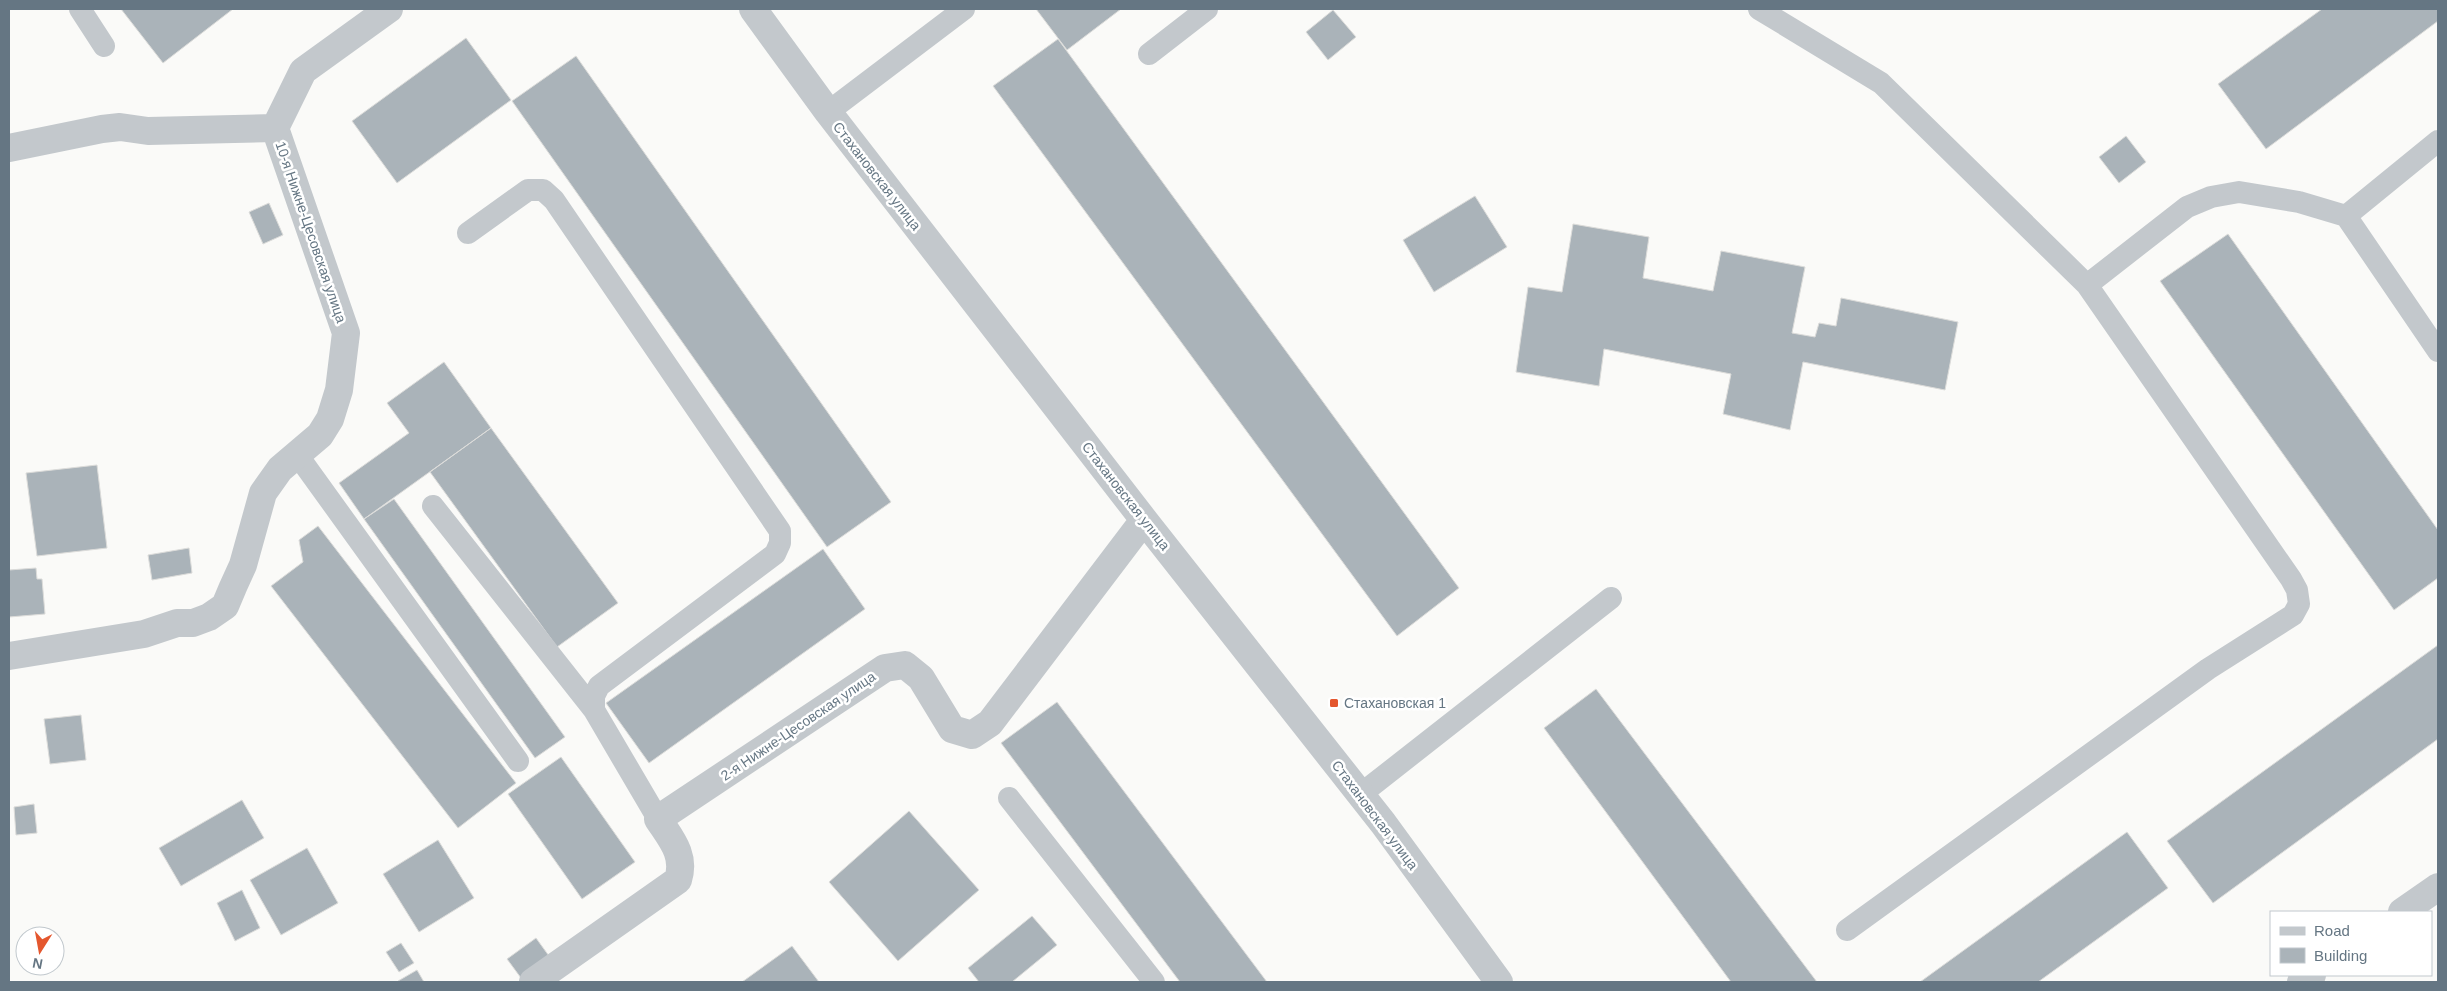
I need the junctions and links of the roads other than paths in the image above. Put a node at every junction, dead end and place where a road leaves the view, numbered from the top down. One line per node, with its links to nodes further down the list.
1 (80, 9): 7 (lane)
2 (389, 9): 10 (street, 10-я Нижне-Цесовская улица)
3 (753, 9): 9 (street, Стахановская улица)
4 (964, 9): 9 (lane)
5 (1207, 9): 8 (lane)
6 (1759, 9): 15 (lane)
7 (104, 46)
8 (1149, 54)
9 (828, 112): 19 (street, Стахановская улица)
10 (274, 128): 12 (street); 17 (street, 10-я Нижне-Цесовская улица)
11 (2438, 140): 13 (lane)
12 (9, 148)
13 (2346, 216): 15 (lane); 16 (lane)
14 (468, 233): 22 (lane)
15 (2087, 285): 29 (lane)
16 (2438, 351)
17 (296, 454): 21 (street, 10-я Нижне-Цесовская улица); 23 (lane)
18 (433, 506): 22 (lane)
19 (1144, 520): 24 (street, Стахановская улица); 26 (street, 2-я Нижне-Цесовская улица)
20 (1610, 598): 24 (lane)
21 (9, 656)
22 (594, 710): 26 (lane)
23 (518, 761)
24 (1361, 794): 32 (street, Стахановская улица)
25 (1009, 798): 31 (lane)
26 (658, 819): 30 (street)
27 (2438, 887): 28 (street)
28 (2403, 911)
29 (1847, 930)
30 (533, 982)
31 (1154, 982)
32 (1499, 982)

